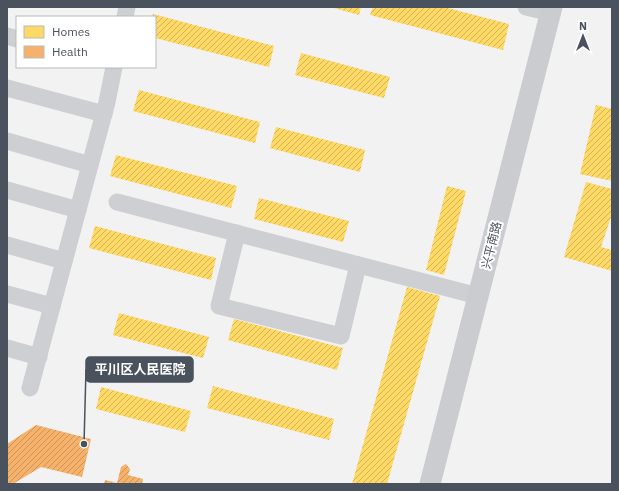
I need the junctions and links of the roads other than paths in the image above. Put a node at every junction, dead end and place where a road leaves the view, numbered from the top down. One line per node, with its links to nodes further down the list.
1 (526, 7): 2 (street)
2 (552, 10): 16 (main road, 兴平南路)
3 (114, 68): 5 (street)
4 (7, 88): 5 (street)
5 (104, 114): 7 (street)
6 (7, 141): 7 (street)
7 (90, 164): 10 (street)
8 (7, 190): 10 (street)
9 (117, 202): 11 (street)
10 (78, 210): 13 (street)
11 (237, 233): 14 (street); 14 (street)
12 (7, 245): 13 (street)
13 (64, 261): 17 (street)
14 (358, 265): 16 (street)
15 (7, 294): 17 (street)
16 (478, 296): 21 (main road, 兴平南路)
17 (52, 306): 19 (street)
18 (7, 348): 19 (street)
19 (39, 357): 20 (street)
20 (30, 388)
21 (430, 484)

